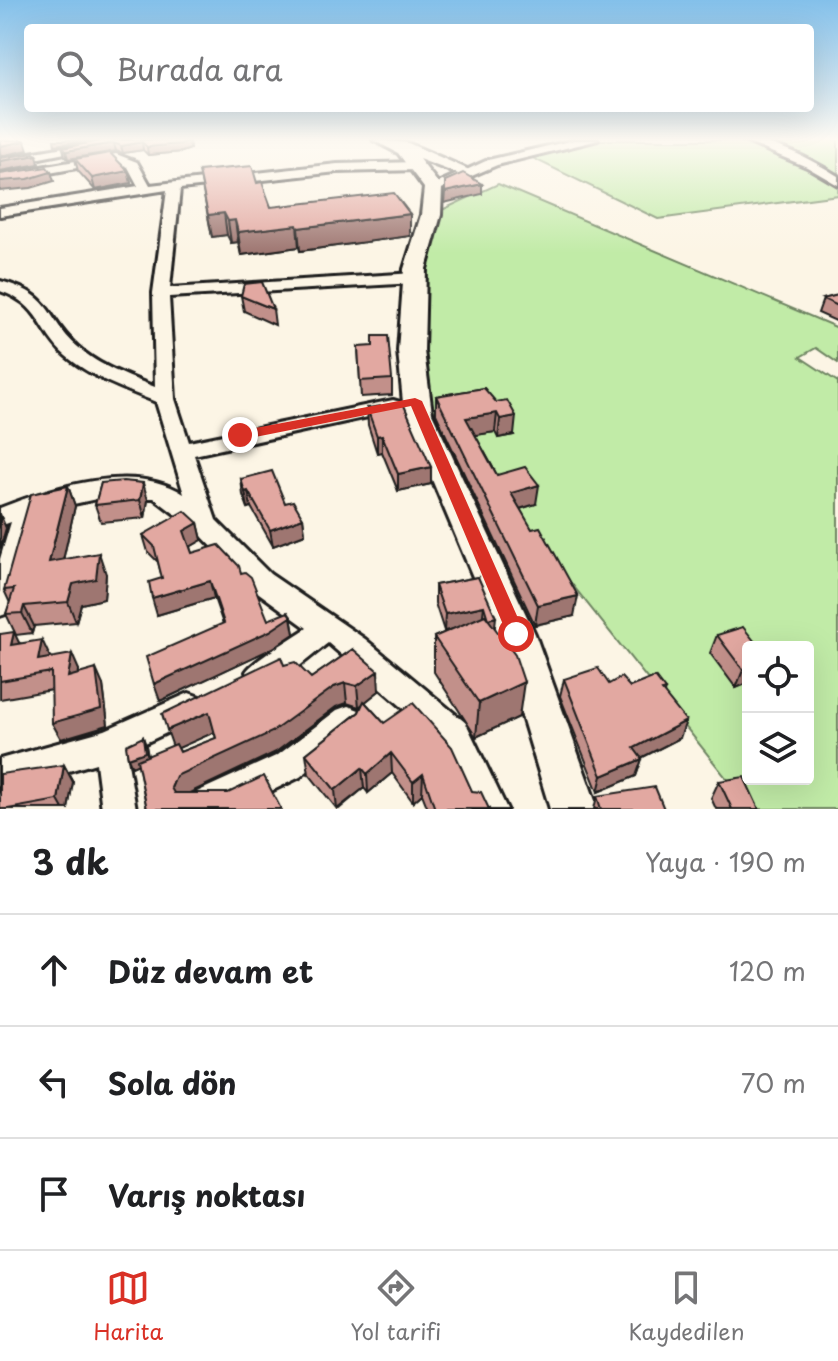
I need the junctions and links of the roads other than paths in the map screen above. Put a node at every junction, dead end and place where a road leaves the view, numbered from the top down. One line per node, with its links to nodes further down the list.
1 (140, 178): 5 (street)
2 (249, 178): 4 (street)
3 (415, 178): 7 (street)
4 (174, 186): 5 (street); 9 (street)
5 (146, 189): 6 (street)
6 (0, 212)
7 (415, 278): 9 (street); 11 (street)
8 (0, 286): 10 (street)
9 (161, 293): 10 (street)
10 (165, 399): 12 (street)
11 (415, 401): 12 (street); 26 (street)
12 (182, 450): 15 (street)
13 (27, 506): 14 (street); 15 (street); 16 (street)
14 (0, 517)
15 (205, 524): 17 (street)
16 (0, 605)
17 (328, 627): 18 (street); 25 (street)
18 (235, 685)
19 (208, 698): 21 (street)
20 (348, 720): 24 (street)
21 (109, 744): 22 (street); 23 (street)
22 (0, 775)
23 (119, 809)
24 (198, 809)
25 (490, 809)
26 (574, 809)

